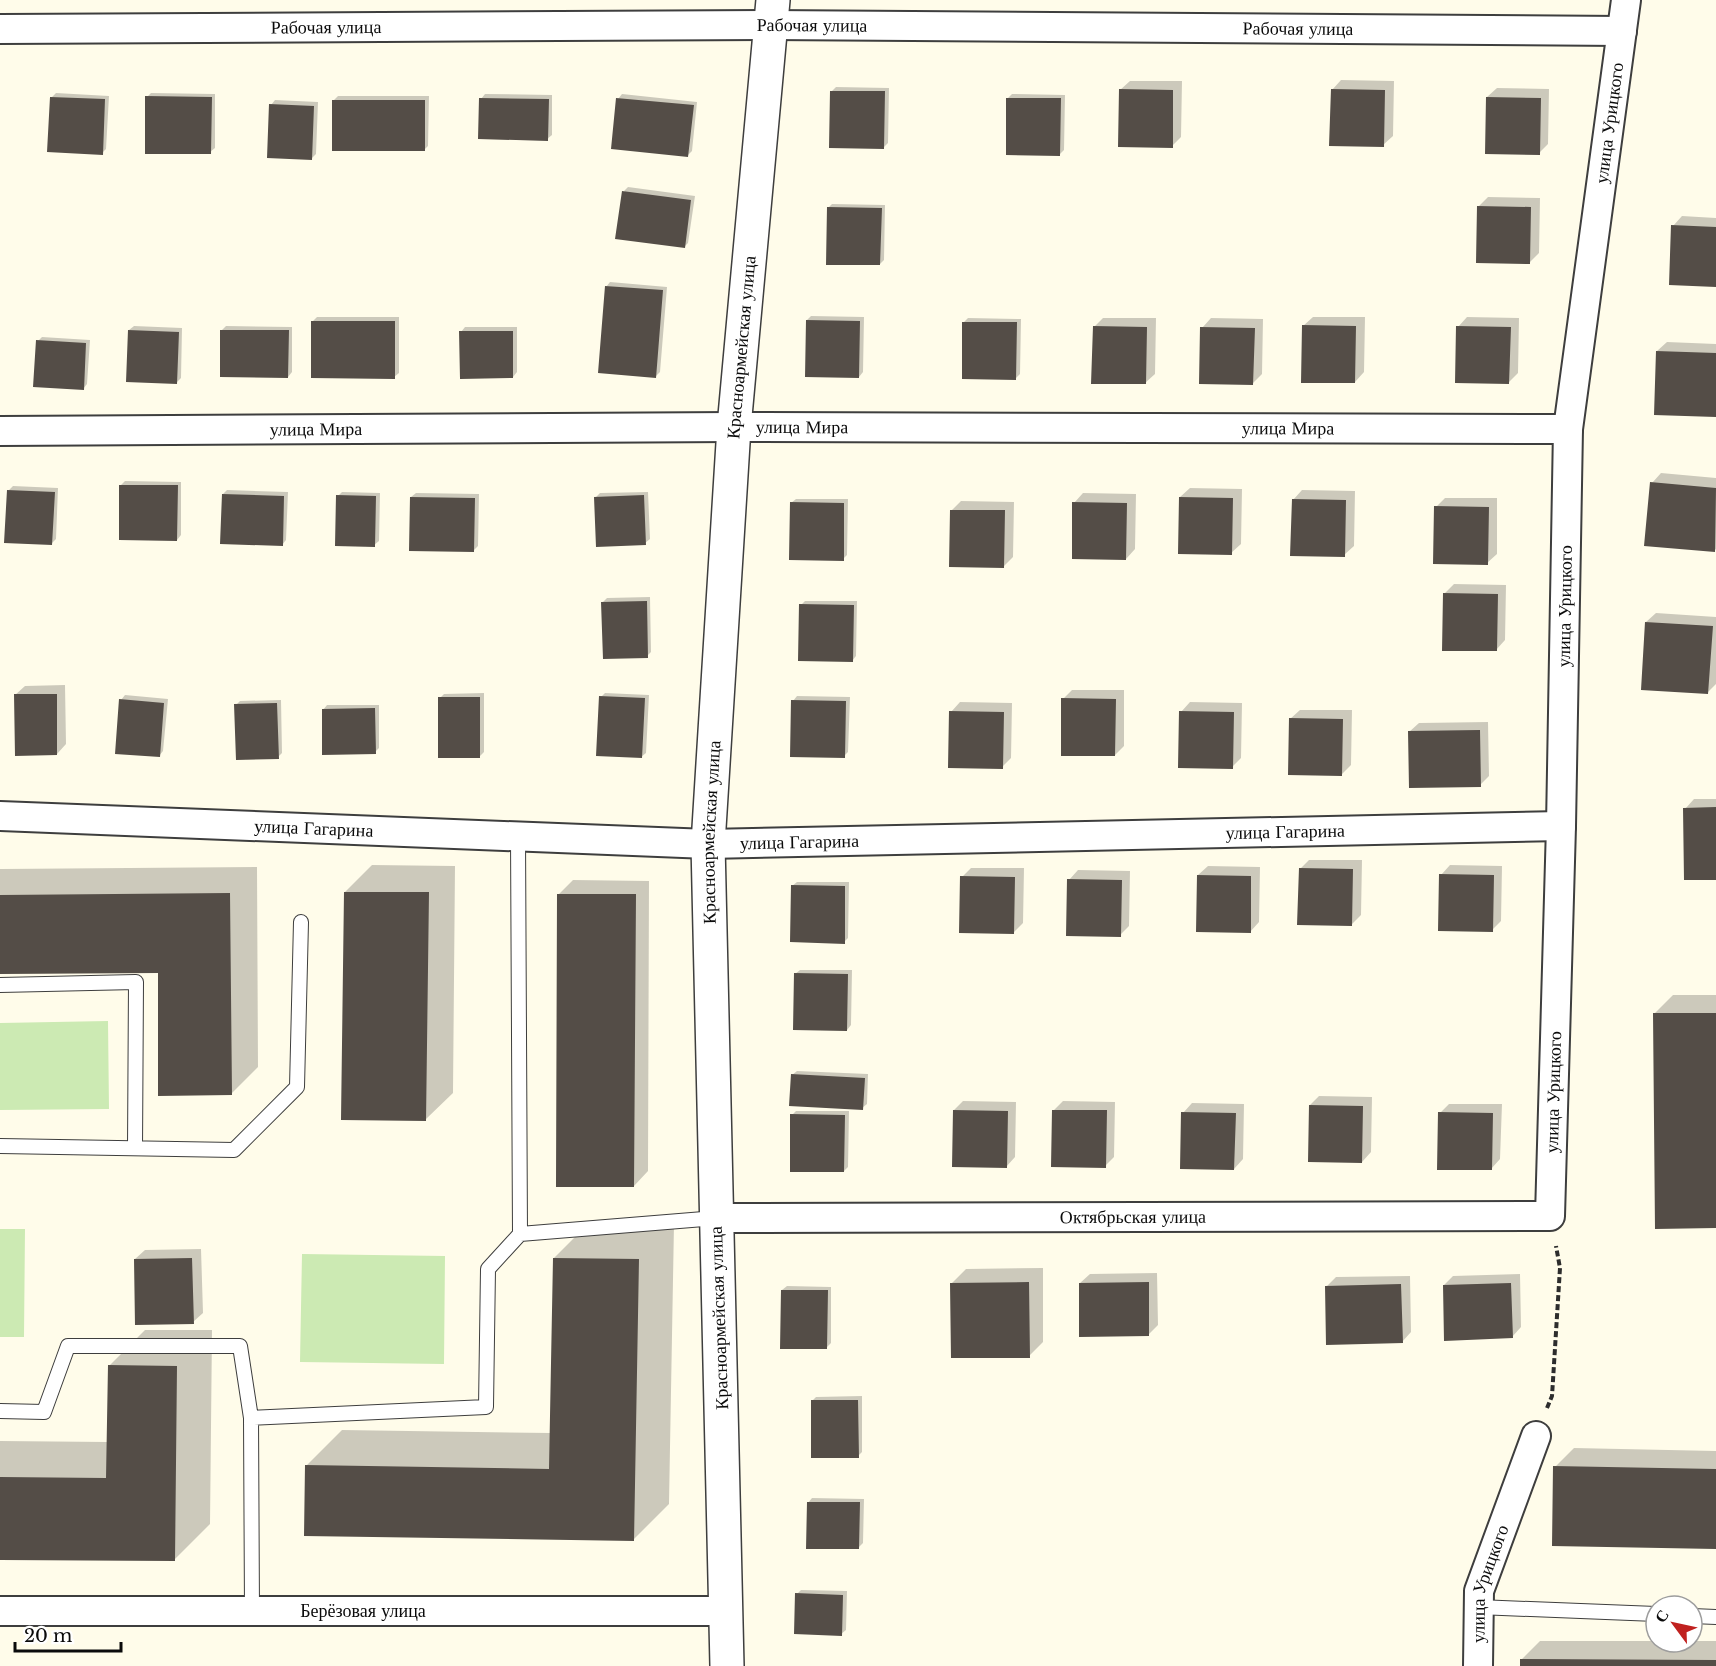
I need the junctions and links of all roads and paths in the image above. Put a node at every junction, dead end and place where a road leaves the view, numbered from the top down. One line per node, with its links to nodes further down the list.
1 (1626, 0): 4 (street, улица Урицкого)
2 (772, 13): 3 (street, Рабочая улица); 4 (street, Рабочая улица); 5 (street, Красноармейская улица)
3 (0, 29)
4 (1622, 31): 6 (street, улица Урицкого)
5 (734, 428): 6 (street, улица Мира); 7 (street, улица Мира); 11 (street, Красноармейская улица)
6 (1568, 429): 9 (street, улица Урицкого)
7 (0, 431)
8 (0, 816): 10 (street, улица Гагарина)
9 (1562, 826): 11 (street, улица Гагарина); 16 (street, улица Урицкого)
10 (518, 836): 11 (street, улица Гагарина); 18 (lane)
11 (708, 844): 17 (street, Красноармейская улица)
12 (301, 922): 15 (lane)
13 (0, 985): 15 (lane)
14 (0, 1146): 15 (lane)
15 (135, 1148)
16 (1550, 1216): 17 (street, Октябрьская улица); 21 (path)
17 (716, 1218): 18 (lane); 25 (street, Красноармейская улица)
18 (520, 1234): 20 (lane)
19 (0, 1411): 20 (lane)
20 (251, 1418): 24 (lane)
21 (1536, 1436): 22 (street, улица Урицкого)
22 (1478, 1607): 26 (lane); 28 (street, улица Урицкого)
23 (0, 1611): 24 (street, Берёзовая улица)
24 (252, 1611): 25 (street, Берёзовая улица)
25 (726, 1611): 27 (street, Красноармейская улица)
26 (1644, 1614)
27 (728, 1666)
28 (1478, 1666)

